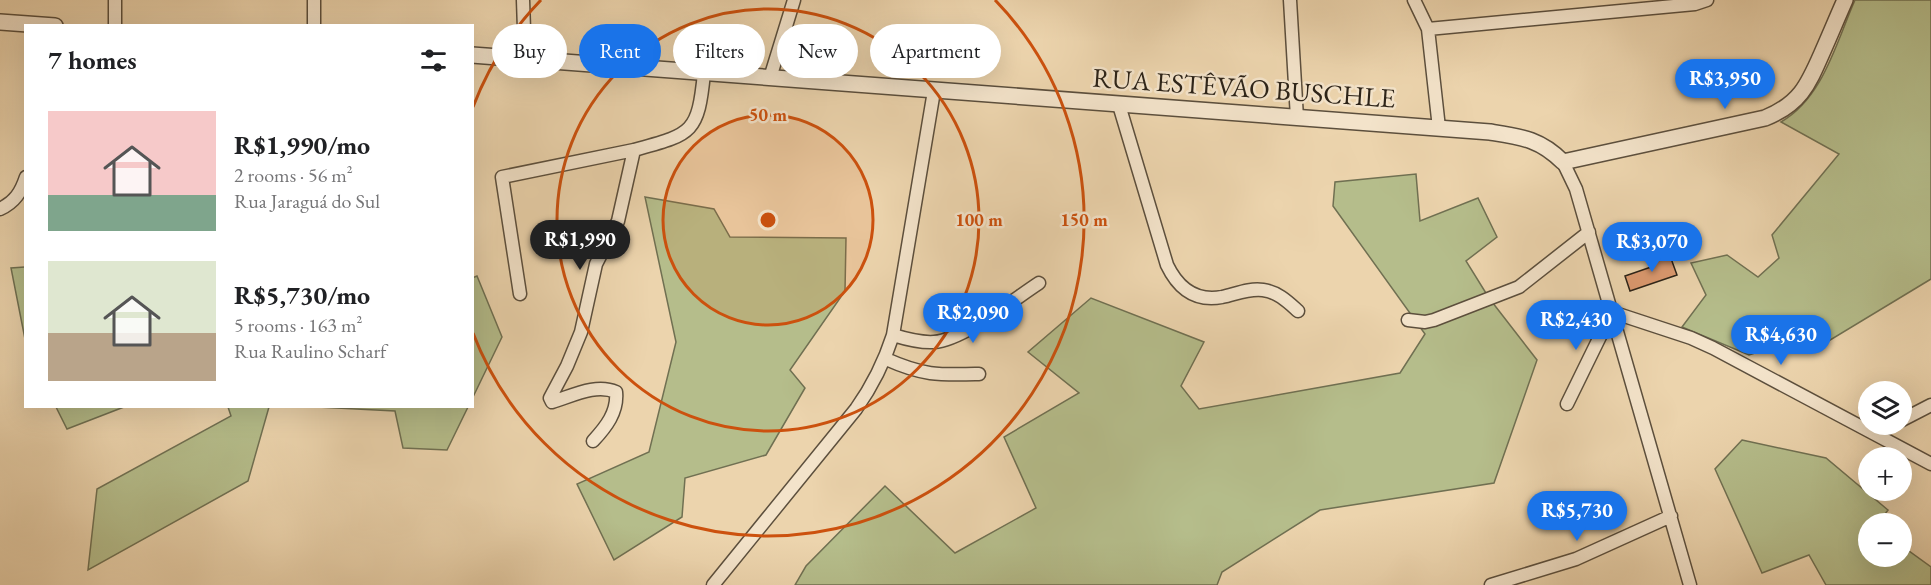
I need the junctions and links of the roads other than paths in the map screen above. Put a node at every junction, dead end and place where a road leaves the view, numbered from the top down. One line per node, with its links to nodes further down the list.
1 (115, 0): 11 (street)
2 (314, 0): 12 (street)
3 (523, 0): 13 (street)
4 (794, 0): 21 (street)
5 (1290, 0): 24 (street)
6 (1414, 0): 14 (street)
7 (1707, 0): 14 (street)
8 (1845, 0): 27 (street)
9 (0, 22): 10 (street)
10 (28, 24)
11 (116, 24)
12 (314, 24)
13 (524, 24)
14 (1428, 29): 25 (street)
15 (474, 55): 16 (street, RUA ESTÊVÃO BUSCHLE)
16 (492, 57)
17 (567, 62): 18 (street, RUA ESTÊVÃO BUSCHLE)
18 (673, 71)
19 (704, 78): 26 (street)
20 (765, 78): 21 (street, RUA ESTÊVÃO BUSCHLE)
21 (770, 78): 22 (street, RUA ESTÊVÃO BUSCHLE)
22 (934, 91): 23 (street, RUA ESTÊVÃO BUSCHLE); 36 (street)
23 (1119, 105): 24 (street, RUA ESTÊVÃO BUSCHLE); 33 (street)
24 (1297, 118): 25 (street, RUA ESTÊVÃO BUSCHLE)
25 (1439, 128): 27 (street, RUA ESTÊVÃO BUSCHLE)
26 (634, 150): 32 (street); 44 (street)
27 (1563, 162): 30 (street, RUA ESTÊVÃO BUSCHLE)
28 (24, 181): 29 (street)
29 (0, 208)
30 (1589, 232): 34 (street, RUA ESTÊVÃO BUSCHLE); 35 (street)
31 (1039, 283): 36 (street)
32 (520, 294)
33 (1298, 311)
34 (1612, 312): 39 (street); 42 (street); 46 (street, RUA ESTÊVÃO BUSCHLE)
35 (1408, 321)
36 (892, 335): 37 (street)
37 (886, 359): 38 (street); 47 (street)
38 (979, 374)
39 (1567, 404)
40 (1931, 405): 41 (street)
41 (1912, 415)
42 (1858, 425)
43 (1877, 435): 45 (street)
44 (593, 441)
45 (1931, 464)
46 (1671, 516): 48 (street); 49 (street, RUA ESTÊVÃO BUSCHLE)
47 (713, 585)
48 (1491, 585)
49 (1690, 585)

